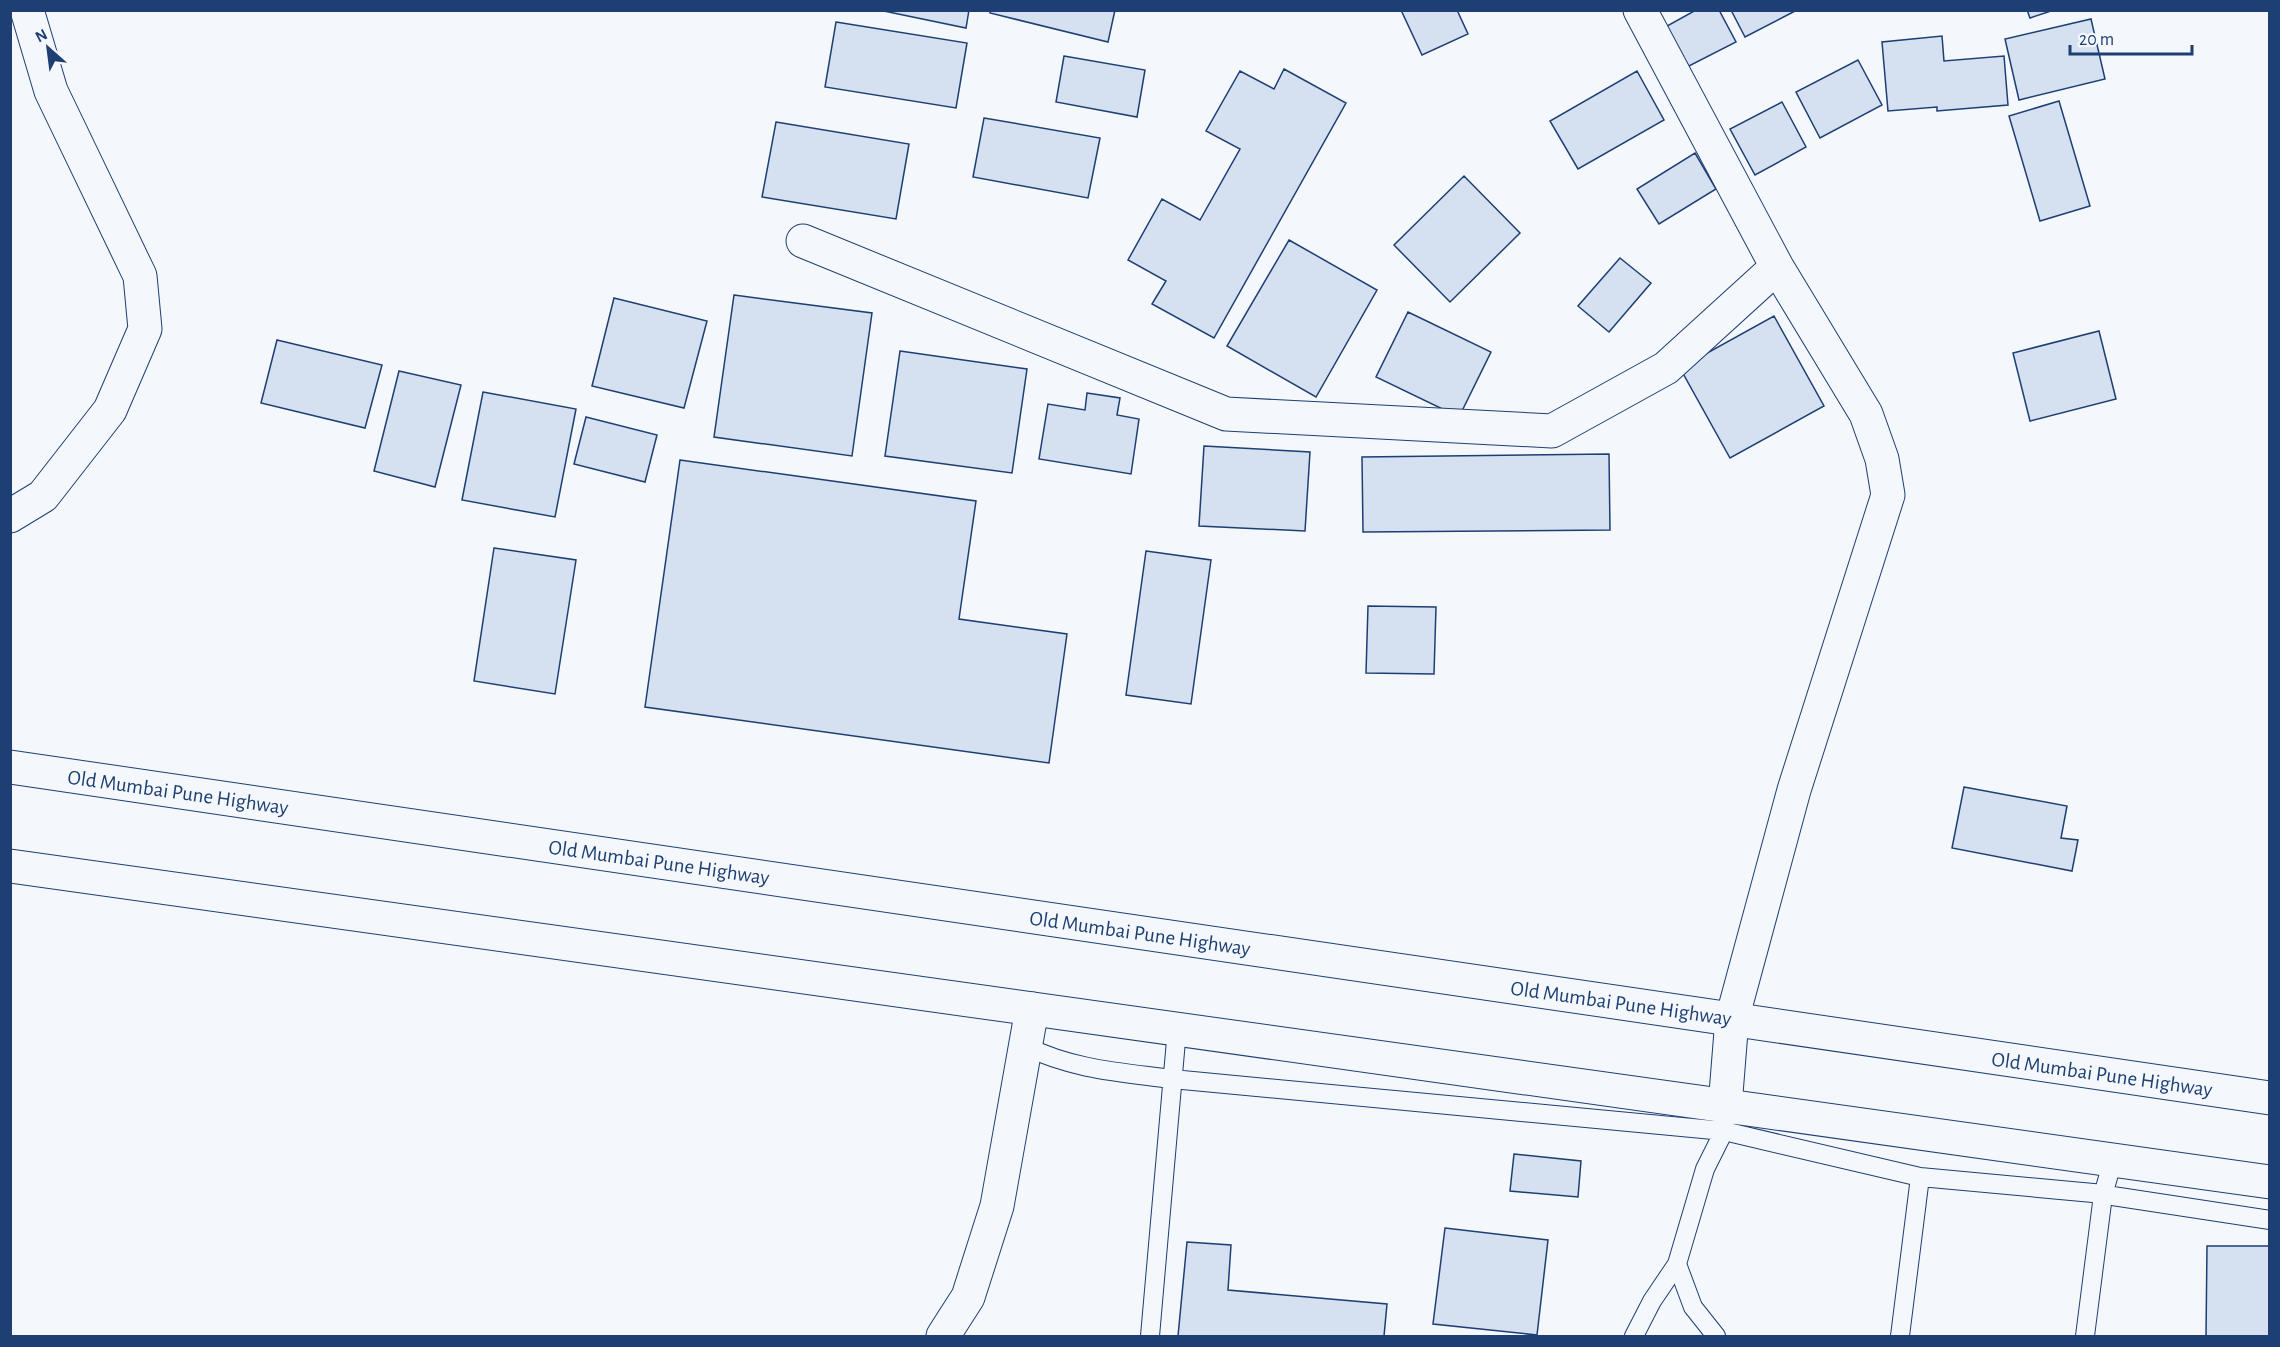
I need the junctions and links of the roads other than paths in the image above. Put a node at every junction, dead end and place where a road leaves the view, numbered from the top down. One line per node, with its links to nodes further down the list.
1 (27, 10): 5 (main road)
2 (1640, 10): 4 (main road)
3 (802, 241): 4 (main road)
4 (1777, 267): 9 (main road)
5 (10, 516)
6 (10, 767): 9 (main road, Old Mumbai Pune Highway)
7 (10, 866): 8 (main road)
8 (1032, 1009): 10 (main road); 11 (main road)
9 (1732, 1020): 13 (main road, Old Mumbai Pune Highway); 14 (main road)
10 (1177, 1029): 12 (lane); 14 (main road)
11 (1025, 1046): 12 (lane); 21 (main road)
12 (1172, 1079): 14 (lane); 22 (lane)
13 (2270, 1098)
14 (1725, 1118): 15 (main road); 16 (lane); 20 (lane)
15 (2113, 1160): 17 (main road); 18 (lane)
16 (1920, 1177): 18 (lane); 25 (lane)
17 (2270, 1182)
18 (2103, 1195): 19 (lane); 26 (lane)
19 (2270, 1220)
20 (1677, 1264): 23 (lane); 24 (lane)
21 (943, 1336)
22 (1150, 1336)
23 (1634, 1336)
24 (1716, 1336)
25 (1900, 1336)
26 (2085, 1336)

